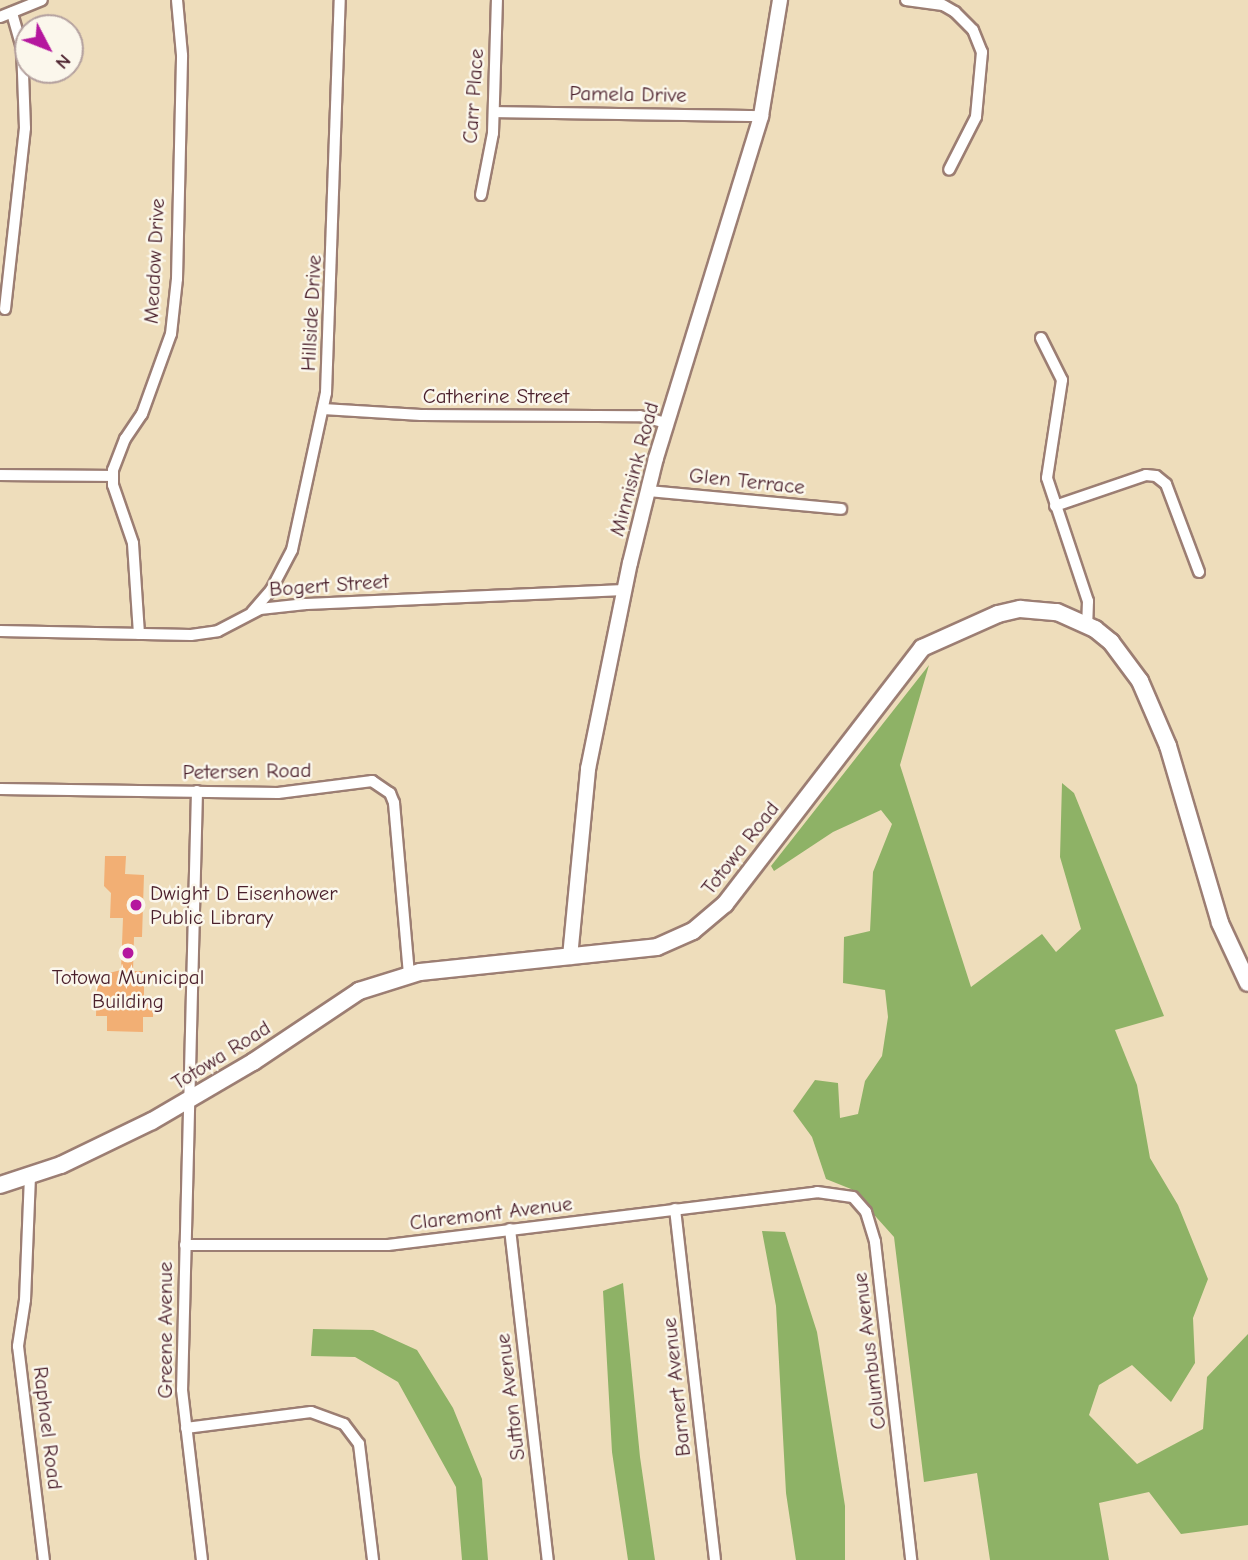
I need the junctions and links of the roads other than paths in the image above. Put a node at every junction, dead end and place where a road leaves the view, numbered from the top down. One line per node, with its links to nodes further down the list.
1 (42, 0): 7 (street)
2 (177, 0): 18 (street, Meadow Drive)
3 (340, 0): 15 (street, Hillside Drive)
4 (497, 0): 9 (street, Carr Place)
5 (780, 0): 10 (street, Minnisink Road)
6 (906, 0): 11 (street)
7 (12, 12): 8 (street); 13 (street)
8 (0, 17)
9 (494, 112): 10 (street, Pamela Drive); 12 (street, Carr Place)
10 (761, 116): 16 (street, Minnisink Road)
11 (949, 170)
12 (481, 195)
13 (5, 309)
14 (1041, 338): 20 (street)
15 (323, 409): 16 (street, Catherine Street); 24 (street, Hillside Drive)
16 (667, 423): 19 (street, Minnisink Road)
17 (0, 475): 18 (street)
18 (113, 476): 27 (street)
19 (648, 491): 21 (street, Glen Terrace); 23 (street, Minnisink Road)
20 (1055, 506): 22 (street); 25 (street)
21 (841, 509)
22 (1199, 572)
23 (625, 590): 24 (street, Bogert Street); 30 (street, Minnisink Road)
24 (252, 612): 27 (street, Bogert Street)
25 (1087, 624): 30 (main road, Totowa Road); 32 (main road, Totowa Road)
26 (0, 631): 27 (street, Bogert Street)
27 (139, 634)
28 (0, 789): 29 (street, Petersen Road)
29 (197, 792): 31 (street, Petersen Road); 33 (street, Greene Avenue)
30 (570, 957): 31 (main road, Totowa Road)
31 (409, 976): 33 (main road, Totowa Road)
32 (1248, 983)
33 (189, 1100): 34 (main road, Totowa Road); 39 (street, Greene Avenue)
34 (30, 1175): 35 (main road, Totowa Road); 41 (street, Raphael Road)
35 (0, 1185)
36 (801, 1194): 37 (street, Claremont Avenue); 46 (street, Columbus Avenue)
37 (675, 1209): 38 (street, Claremont Avenue); 45 (street, Barnert Avenue)
38 (510, 1229): 39 (street, Claremont Avenue); 44 (street, Sutton Avenue)
39 (185, 1245): 40 (street, Greene Avenue)
40 (186, 1428): 42 (street, Greene Avenue); 43 (street)
41 (44, 1560)
42 (202, 1560)
43 (373, 1560)
44 (548, 1560)
45 (715, 1560)
46 (911, 1560)

